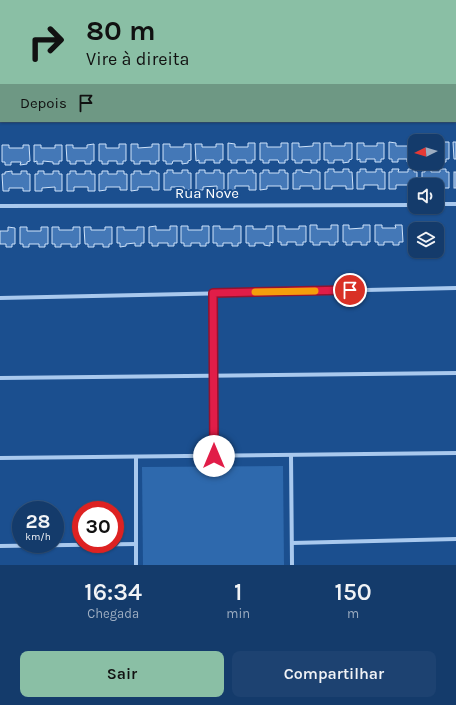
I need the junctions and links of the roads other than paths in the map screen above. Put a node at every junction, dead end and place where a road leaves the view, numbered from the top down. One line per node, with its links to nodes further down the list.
1 (408, 204): 4 (street, Rua Nove)
2 (444, 204): 3 (street)
3 (456, 204)
4 (0, 206)
5 (456, 288): 6 (street)
6 (213, 293): 7 (street); 9 (street)
7 (0, 298)
8 (456, 373): 9 (street)
9 (214, 376): 10 (street); 13 (street)
10 (0, 378)
11 (456, 453): 12 (street)
12 (291, 455): 13 (street); 17 (street)
13 (214, 456): 14 (street)
14 (136, 457): 15 (street); 18 (street)
15 (0, 458)
16 (456, 539): 17 (street)
17 (292, 543): 21 (street)
18 (136, 544): 19 (street); 20 (street)
19 (0, 546)
20 (136, 565)
21 (292, 565)

